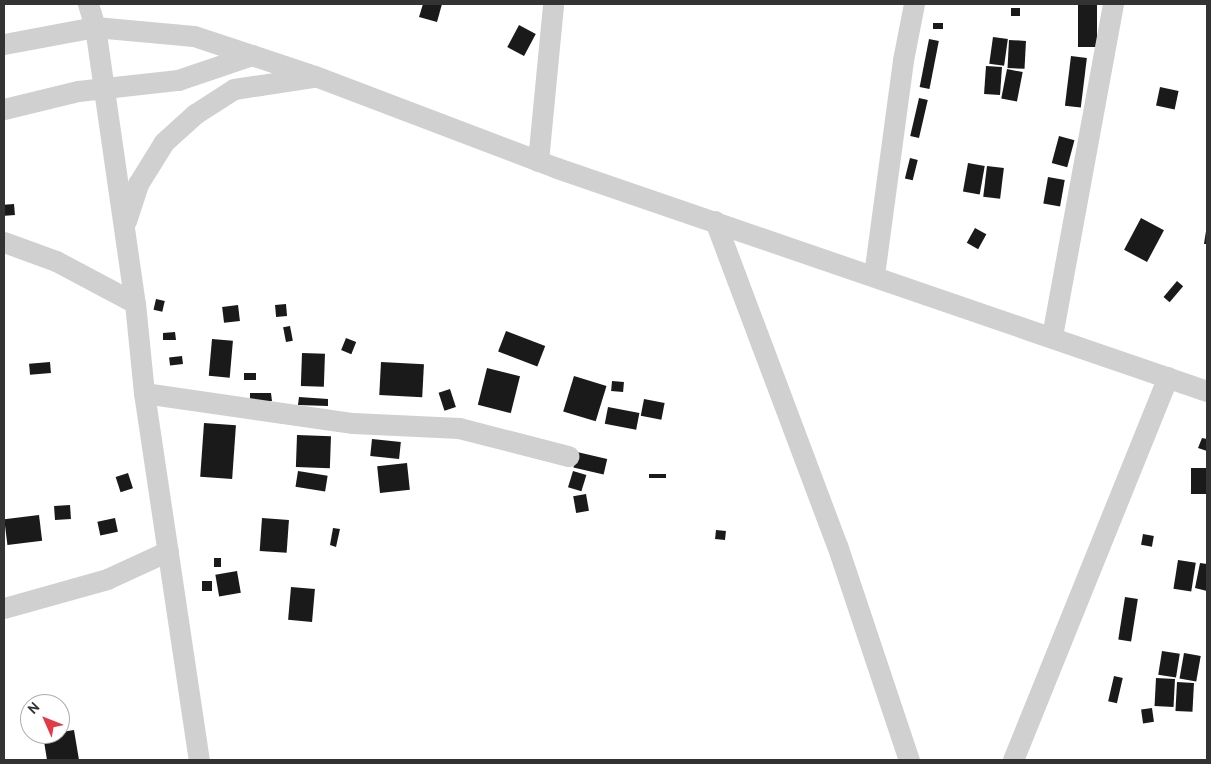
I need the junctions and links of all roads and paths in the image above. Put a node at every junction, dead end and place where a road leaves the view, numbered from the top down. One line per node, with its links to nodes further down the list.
1 (88, 4): 5 (street)
2 (553, 4): 11 (street)
3 (914, 4): 15 (street)
4 (1113, 4): 17 (street)
5 (95, 27): 6 (street); 7 (street); 9 (street)
6 (4, 44)
7 (252, 55): 8 (street); 9 (street)
8 (316, 76): 11 (street); 13 (street)
9 (104, 88): 10 (street); 13 (street)
10 (4, 109)
11 (538, 161): 12 (street)
12 (714, 221): 15 (street); 25 (street)
13 (124, 226): 16 (street)
14 (4, 242): 16 (street)
15 (874, 275): 17 (street)
16 (135, 303): 20 (street)
17 (1052, 336): 18 (street)
18 (1168, 377): 19 (street); 26 (street)
19 (1207, 391)
20 (144, 393): 21 (street); 22 (street)
21 (568, 456)
22 (168, 552): 23 (street); 24 (street)
23 (4, 608)
24 (200, 760)
25 (909, 760)
26 (1013, 760)

